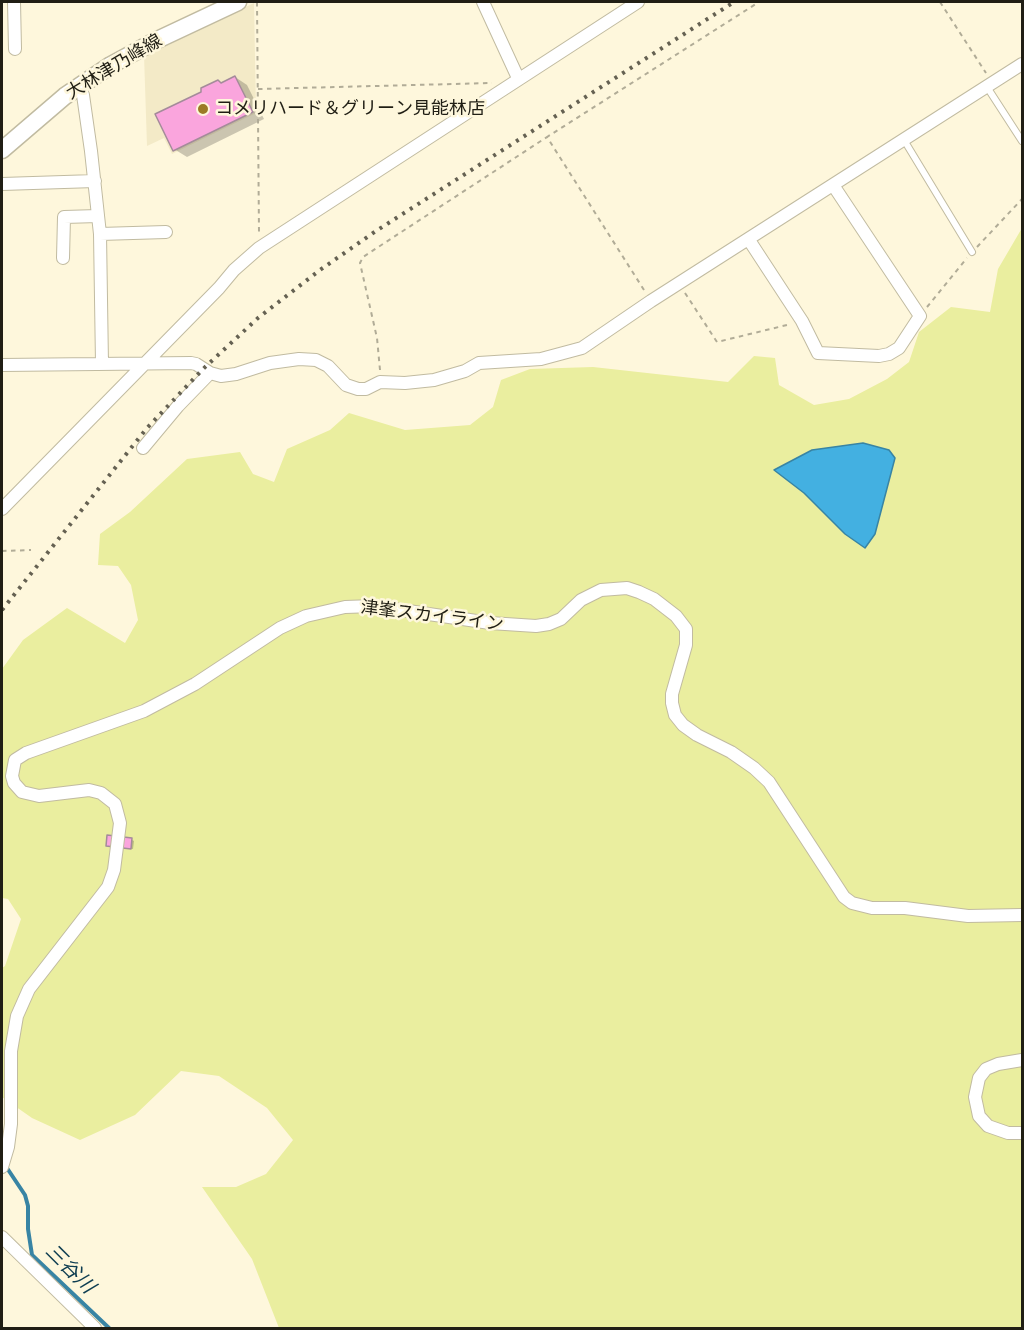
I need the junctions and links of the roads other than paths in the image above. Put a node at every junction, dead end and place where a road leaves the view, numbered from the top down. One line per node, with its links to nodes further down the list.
1 (14, 2): 5 (street)
2 (238, 2): 9 (main road, 大林津乃峰線)
3 (483, 2): 7 (street)
4 (638, 2): 7 (street)
5 (15, 49)
6 (1023, 64): 8 (street)
7 (514, 81): 22 (street)
8 (990, 85): 10 (street); 11 (lane)
9 (79, 86): 12 (main road, 大林津乃峰線); 13 (street)
10 (904, 140): 15 (street); 20 (lane)
11 (1023, 141)
12 (2, 150)
13 (95, 182): 14 (street); 16 (street)
14 (2, 184)
15 (833, 185): 19 (street); 19 (street)
16 (98, 216): 18 (street); 21 (street)
17 (166, 232): 18 (street)
18 (100, 234): 23 (street)
19 (749, 240): 25 (street)
20 (972, 252)
21 (63, 258)
22 (144, 363): 23 (street); 25 (street); 27 (street)
23 (102, 364): 24 (street)
24 (2, 365)
25 (210, 373): 26 (street)
26 (143, 448)
27 (2, 509)
28 (1023, 915): 31 (street, 津峯スカイライン)
29 (1023, 1060): 30 (street)
30 (1023, 1133)
31 (2, 1167)
32 (2, 1237): 33 (street)
33 (95, 1329)

